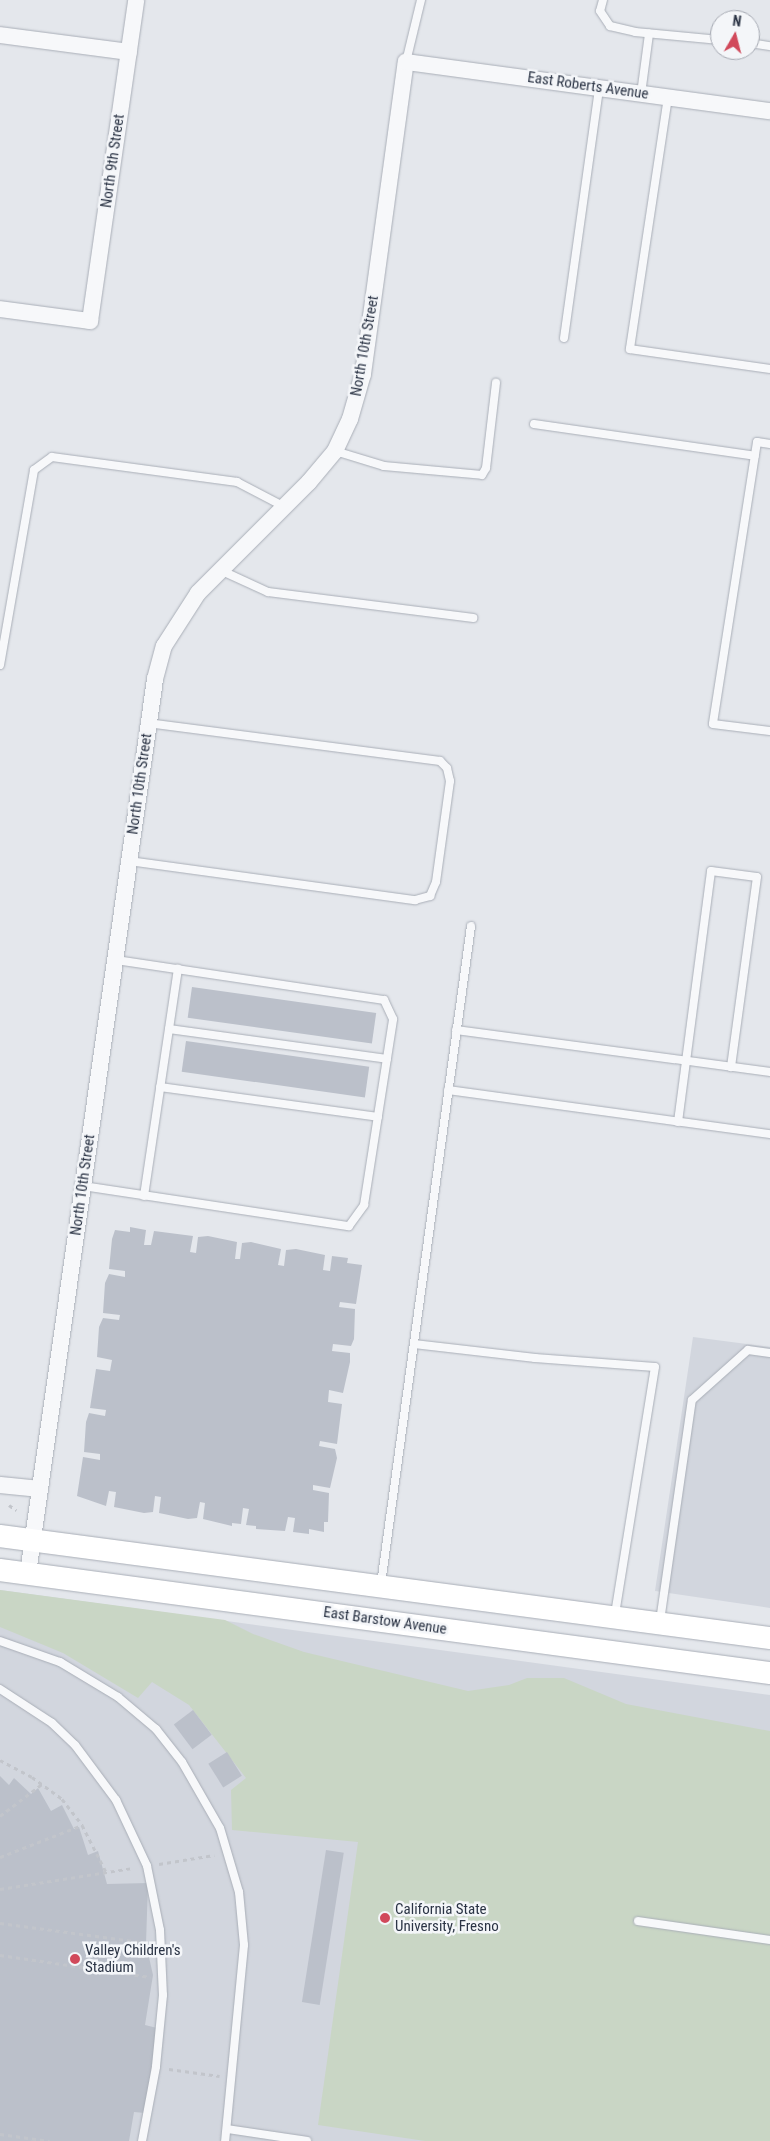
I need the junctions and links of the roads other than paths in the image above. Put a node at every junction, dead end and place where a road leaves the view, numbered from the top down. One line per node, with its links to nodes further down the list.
1 (136, 0): 7 (street, North 9th Street)
2 (420, 0): 8 (lane)
3 (602, 0): 4 (lane)
4 (649, 34): 6 (lane); 10 (lane)
5 (0, 35): 7 (street)
6 (710, 39)
7 (129, 52): 13 (street, North 9th Street)
8 (406, 62): 9 (street, East Roberts Avenue); 19 (street, North 10th Street)
9 (599, 88): 10 (street, East Roberts Avenue); 14 (lane)
10 (642, 94): 11 (street, East Roberts Avenue)
11 (668, 97): 12 (street, East Roberts Avenue); 15 (lane)
12 (770, 111)
13 (0, 309)
14 (564, 338)
15 (770, 369)
16 (496, 384): 19 (lane)
17 (534, 424): 20 (lane)
18 (770, 444): 20 (lane)
19 (335, 451): 21 (street, North 10th Street)
20 (755, 456): 26 (lane)
21 (285, 507): 22 (street, North 10th Street); 24 (lane)
22 (220, 570): 23 (lane); 25 (street, North 10th Street)
23 (473, 618)
24 (0, 665)
25 (149, 723): 27 (street, North 10th Street); 27 (lane)
26 (770, 731)
27 (129, 861): 29 (street, North 10th Street)
28 (470, 926): 32 (lane)
29 (115, 960): 30 (lane); 42 (street, North 10th Street)
30 (178, 969): 31 (lane); 33 (lane)
31 (169, 1028): 33 (lane); 37 (lane)
32 (456, 1030): 34 (lane); 38 (lane)
33 (387, 1059): 39 (lane)
34 (686, 1061): 35 (lane); 35 (lane); 40 (lane)
35 (731, 1068): 36 (lane)
36 (770, 1072)
37 (160, 1087): 39 (lane); 43 (lane)
38 (448, 1090): 40 (lane); 44 (lane)
39 (378, 1117): 43 (lane)
40 (678, 1122): 41 (lane)
41 (770, 1134)
42 (83, 1186): 43 (lane); 47 (street, North 10th Street)
43 (144, 1196)
44 (414, 1344): 52 (lane); 53 (lane)
45 (770, 1353): 54 (lane)
46 (0, 1485): 47 (street)
47 (40, 1489): 49 (street, North 10th Street)
48 (0, 1536): 49 (main road)
49 (32, 1541): 51 (street, North 10th Street); 52 (main road)
50 (0, 1570): 51 (main road, East Barstow Avenue)
51 (28, 1573): 57 (main road, East Barstow Avenue)
52 (380, 1586): 53 (main road)
53 (614, 1617): 54 (main road)
54 (660, 1623): 55 (main road)
55 (770, 1638)
56 (0, 1641): 61 (lane)
57 (770, 1673)
58 (0, 1689): 62 (lane)
59 (638, 1921): 60 (lane)
60 (770, 1940)
61 (227, 2129): 63 (lane); 64 (lane)
62 (142, 2141)
63 (225, 2141)
64 (308, 2141)

